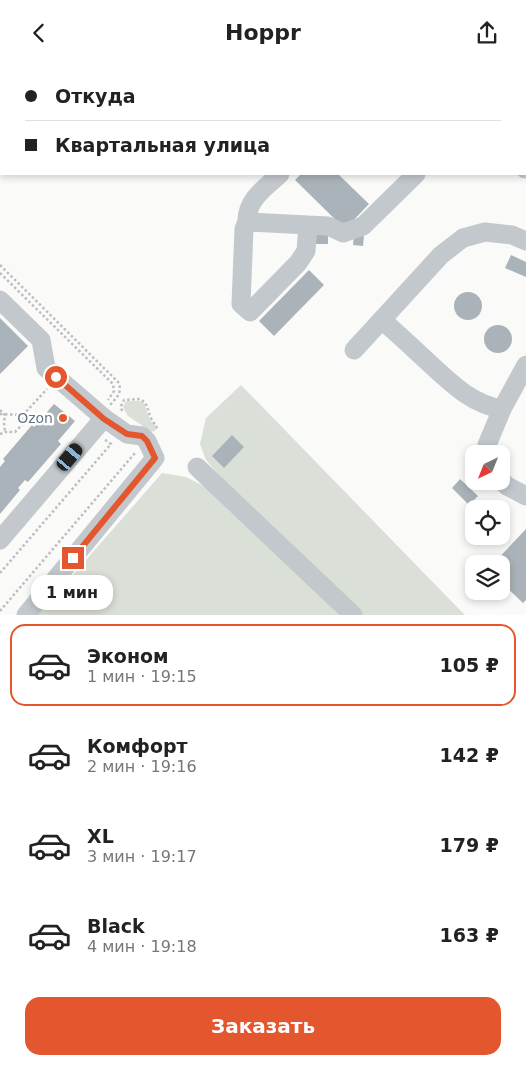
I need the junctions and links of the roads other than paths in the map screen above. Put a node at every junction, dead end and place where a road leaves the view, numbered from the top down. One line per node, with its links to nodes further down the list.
1 (279, 175): 3 (street)
2 (415, 175): 4 (street)
3 (248, 222): 4 (street); 4 (street)
4 (308, 225)
5 (526, 241): 7 (street)
6 (0, 300): 11 (street)
7 (382, 320): 8 (street); 10 (street)
8 (354, 350)
9 (526, 365): 10 (street)
10 (502, 409): 12 (street)
11 (99, 419): 16 (street); 17 (street)
12 (487, 445)
13 (197, 467): 18 (street)
14 (510, 488): 15 (street)
15 (526, 496)
16 (0, 540)
17 (26, 615)
18 (353, 615)

